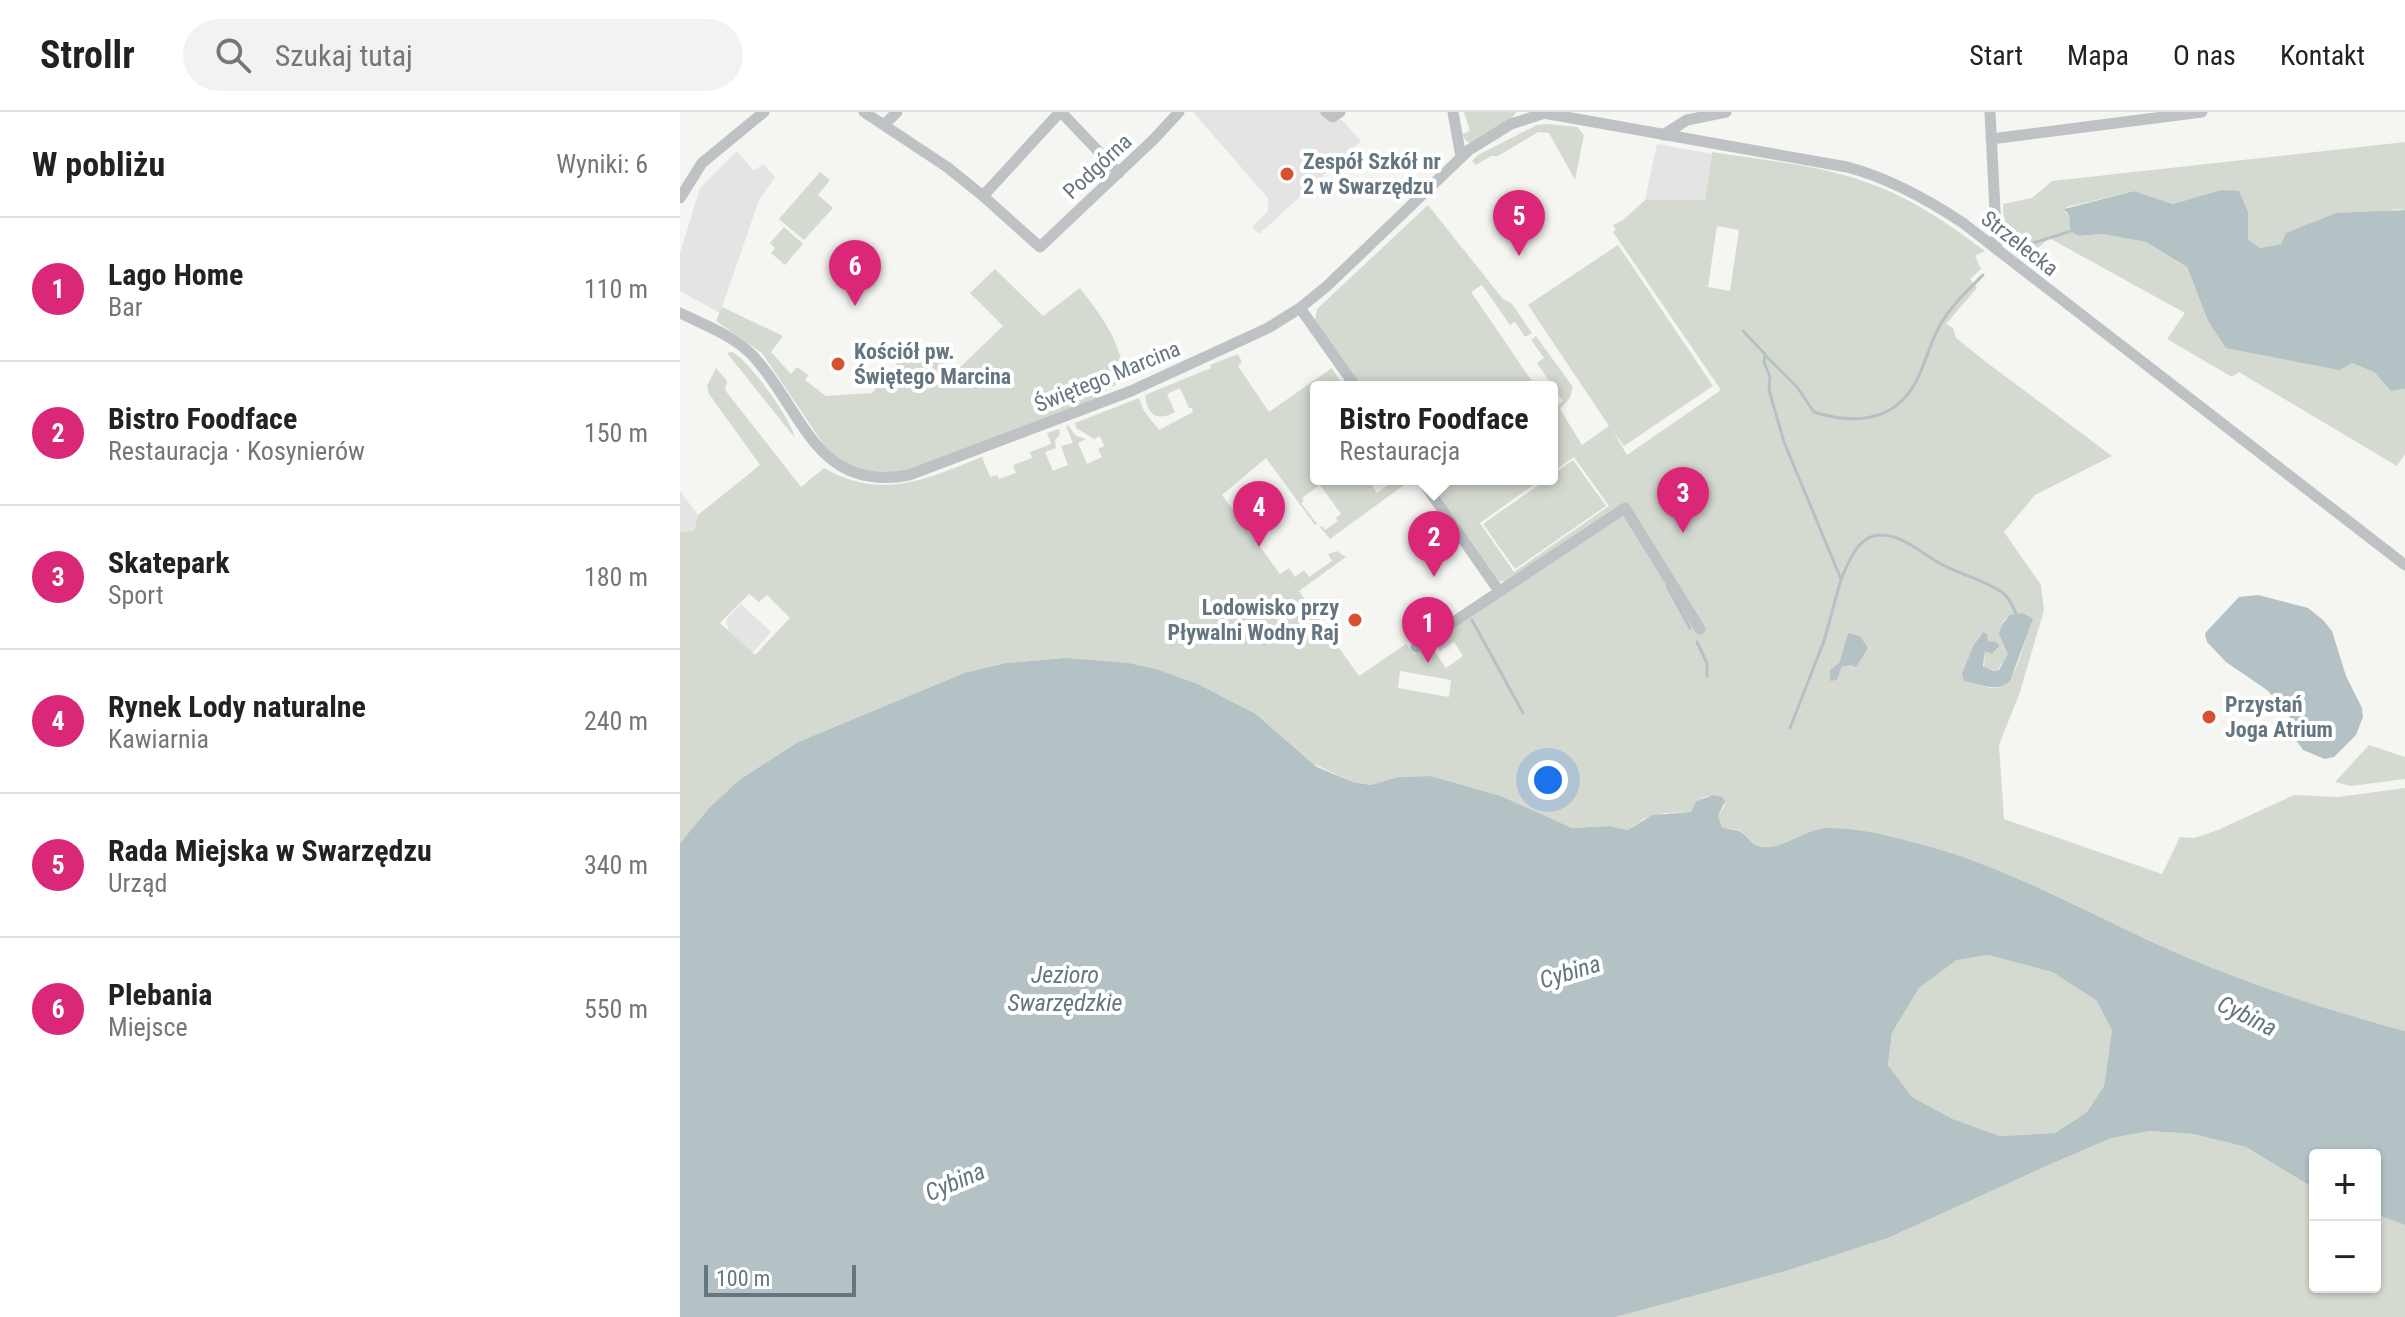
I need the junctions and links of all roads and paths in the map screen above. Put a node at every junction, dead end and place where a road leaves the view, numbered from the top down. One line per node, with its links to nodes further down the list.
1 (764, 112): 21 (street)
2 (864, 112): 15 (street)
3 (897, 112): 15 (street)
4 (1061, 112): 19 (street); 20 (street)
5 (1179, 112): 19 (street, Podgórna)
6 (1326, 112): 7 (street)
7 (1340, 112)
8 (1453, 112): 18 (street)
9 (1598, 112): 14 (street)
10 (1726, 112): 16 (street)
11 (1990, 112): 17 (street)
12 (2202, 112): 17 (street)
13 (1540, 113): 14 (street, Strzelecka); 18 (street, Świętego Marcina)
14 (1581, 120): 16 (street, Strzelecka)
15 (884, 125): 20 (street)
16 (1663, 135): 22 (street, Strzelecka)
17 (1991, 139): 22 (street)
18 (1461, 157): 23 (street, Świętego Marcina)
19 (1119, 173): 20 (street, Podgórna)
20 (983, 196)
21 (680, 198)
22 (1997, 250): 27 (street, Strzelecka)
23 (1300, 308): 24 (street, Świętego Marcina); 25 (street)
24 (680, 313)
25 (1352, 381)
26 (1425, 485): 28 (street)
27 (2405, 565)
28 (1499, 591): 29 (street); 30 (street)
29 (1700, 629)
30 (1416, 647)

